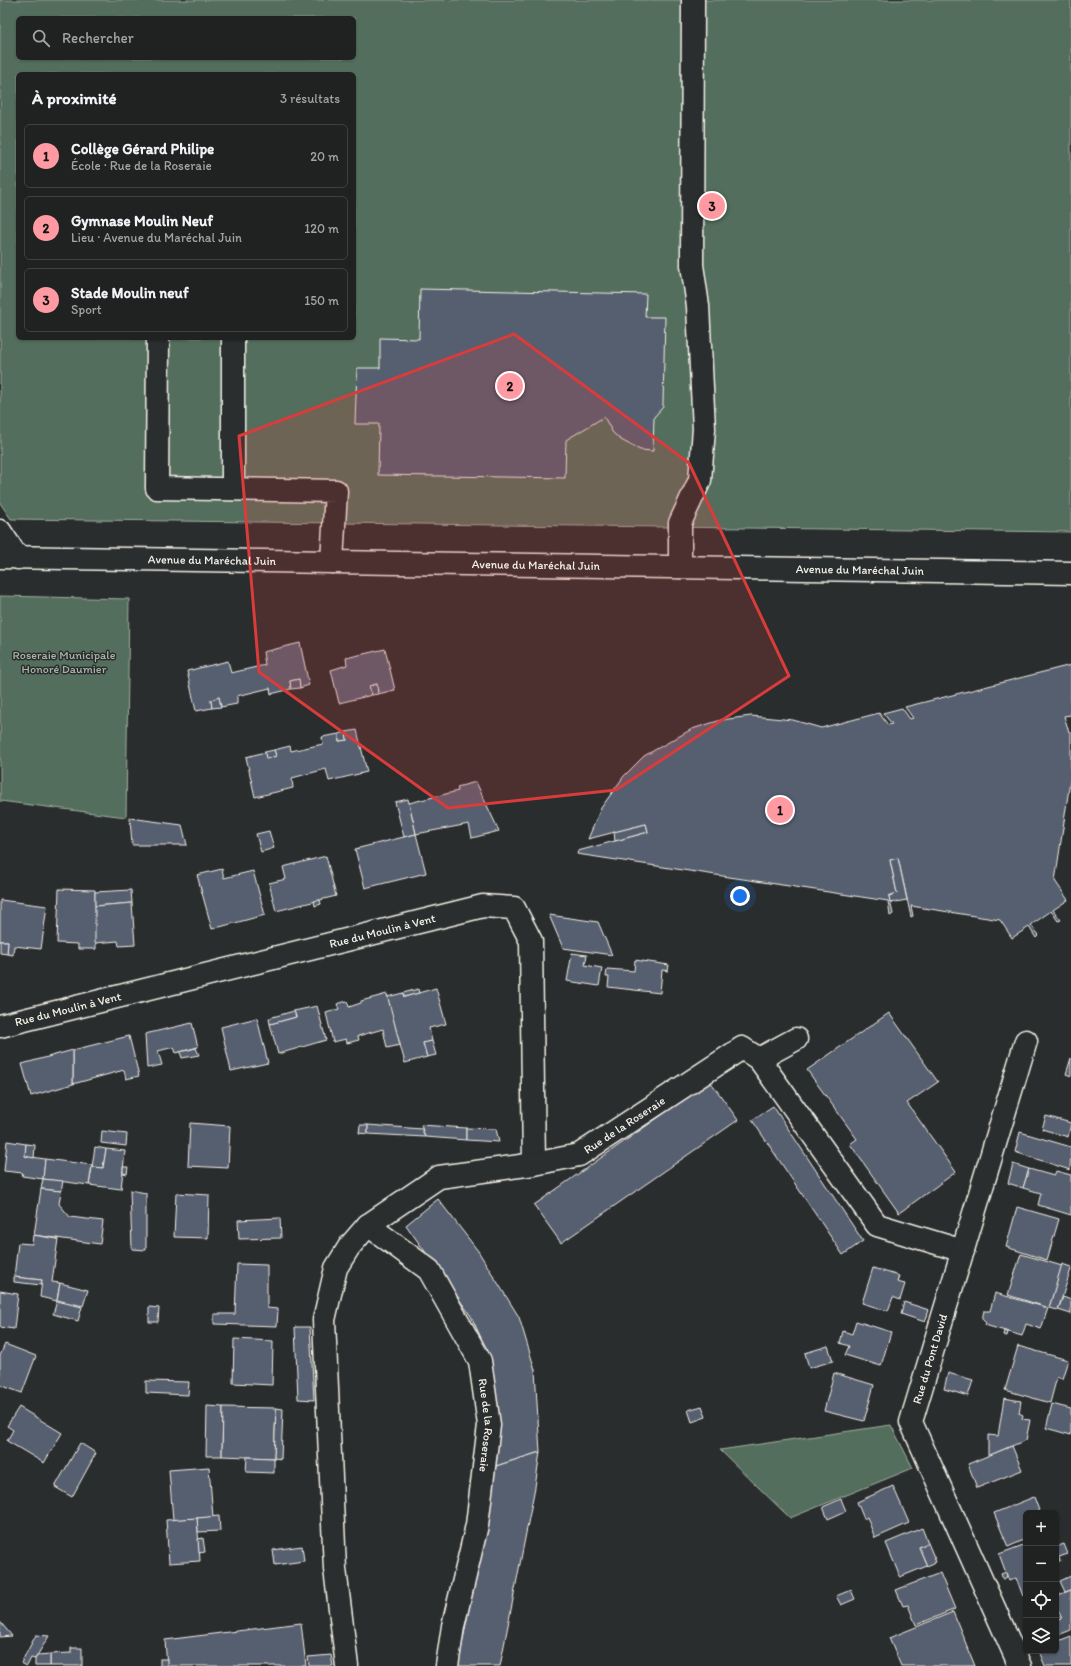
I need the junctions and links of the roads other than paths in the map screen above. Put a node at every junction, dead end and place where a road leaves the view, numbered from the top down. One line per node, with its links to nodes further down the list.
1 (693, 0): 8 (street)
2 (158, 340): 4 (street)
3 (233, 340): 4 (street)
4 (233, 489): 7 (street)
5 (0, 531): 6 (street)
6 (9, 557): 7 (street, Avenue du Maréchal Juin)
7 (332, 562): 8 (street, Avenue du Maréchal Juin)
8 (680, 567): 9 (street, Avenue du Maréchal Juin)
9 (1071, 573)
10 (0, 1026): 14 (street, Rue du Moulin à Vent)
11 (796, 1039): 13 (street)
12 (1026, 1041): 16 (street, Rue du Pont David)
13 (760, 1059): 14 (street, Rue de la Roseraie); 16 (street, Rue de la Roseraie)
14 (534, 1164): 15 (street, Rue de la Roseraie)
15 (368, 1225): 17 (street, Rue de la Roseraie); 18 (street, Rue de la Roseraie)
16 (963, 1251): 19 (street, Rue du Pont David)
17 (347, 1666)
18 (447, 1666)
19 (1020, 1666)

